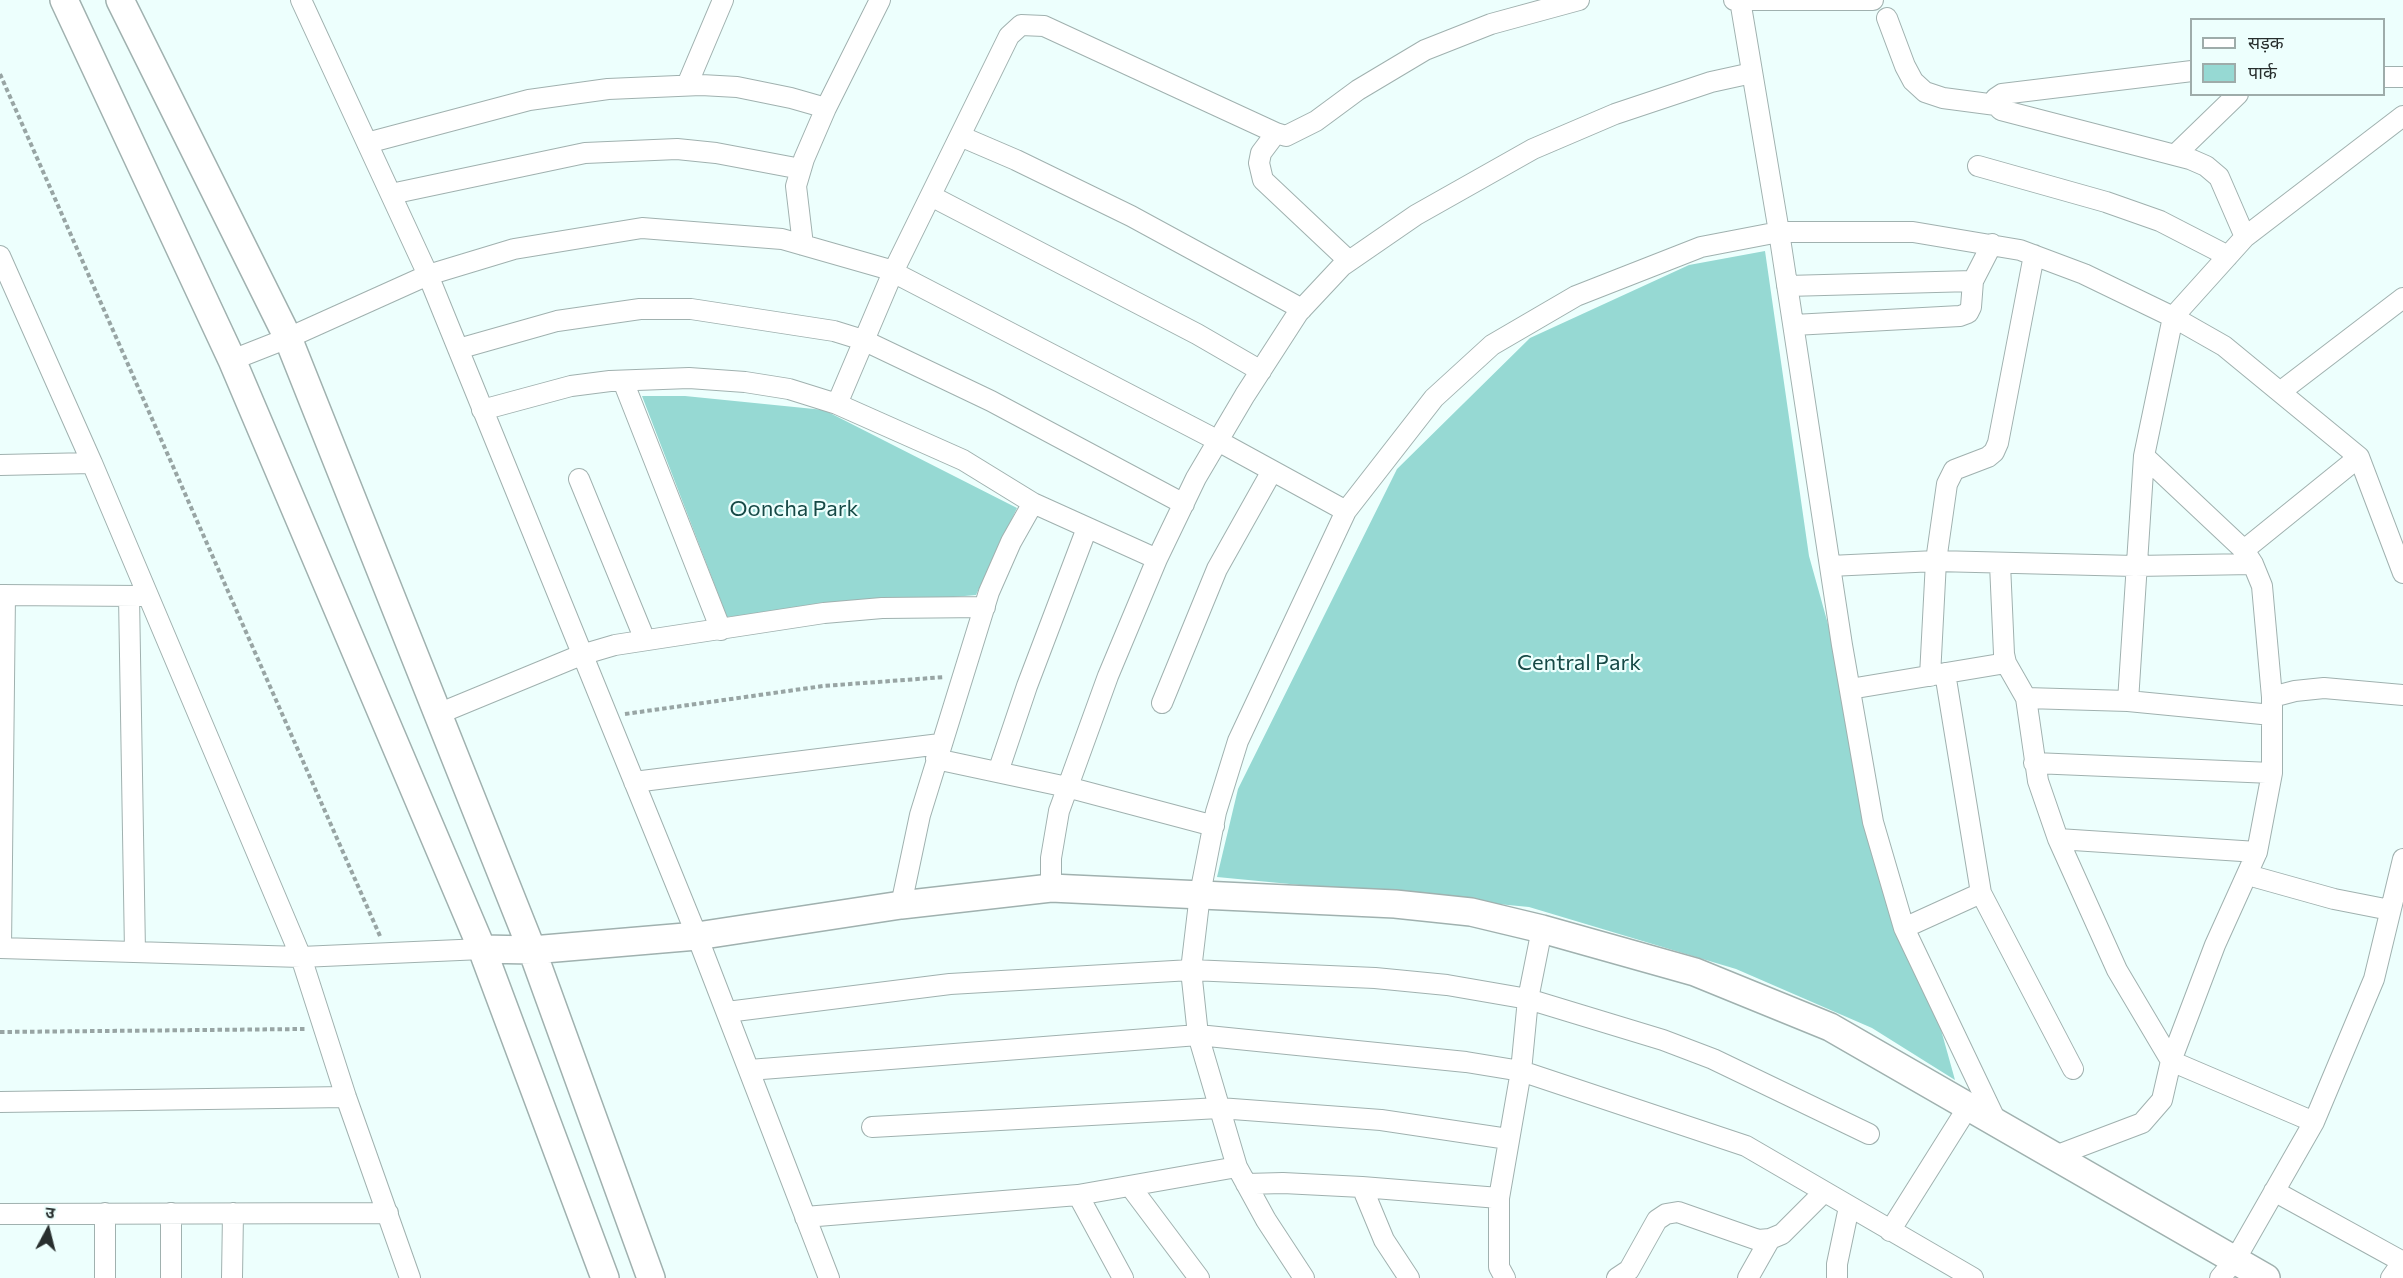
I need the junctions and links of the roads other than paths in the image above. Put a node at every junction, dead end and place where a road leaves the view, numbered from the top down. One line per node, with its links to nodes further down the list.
1 (64, 0): 47 (street)
2 (120, 0): 44 (street)
3 (302, 0): 22 (street)
4 (723, 0): 15 (street)
5 (880, 0): 18 (street)
6 (1579, 0): 20 (street)
7 (1734, 0): 8 (street)
8 (1740, 0): 9 (street); 12 (street)
9 (1873, 0)
10 (1887, 18): 17 (street)
11 (2190, 71): 17 (street)
12 (1752, 72): 28 (street); 35 (street)
13 (2385, 77): 14 (street)
14 (2403, 77)
15 (687, 85): 18 (street); 22 (street)
16 (2236, 96): 23 (street)
17 (1995, 105): 23 (street)
18 (826, 108): 25 (street)
19 (2403, 116): 29 (street)
20 (1276, 133): 21 (street); 35 (street)
21 (960, 136): 27 (street); 41 (street)
22 (367, 143): 26 (street)
23 (2175, 155): 29 (street)
24 (1978, 166): 34 (street)
25 (801, 169): 26 (street); 31 (street)
26 (391, 194): 37 (street)
27 (931, 196): 36 (street); 48 (street)
28 (1779, 232): 30 (street); 39 (street); 62 (street)
29 (2245, 237): 34 (street)
30 (1992, 244): 32 (street); 38 (street)
31 (802, 245): 36 (street); 37 (street)
32 (2034, 255): 42 (street); 66 (street)
33 (0, 256): 56 (street)
34 (2228, 256): 42 (street)
35 (1349, 261): 41 (street)
36 (893, 272): 45 (street); 53 (street)
37 (428, 275): 44 (street); 46 (street)
38 (1973, 281): 39 (street); 43 (street)
39 (1787, 286): 43 (street)
40 (2403, 298): 50 (street)
41 (1302, 309): 48 (street)
42 (2173, 317): 50 (street); 54 (street)
43 (1794, 326): 68 (street)
44 (288, 338): 47 (street); 85 (street)
45 (863, 340): 46 (street); 51 (street); 61 (street)
46 (458, 349): 52 (street)
47 (232, 360): 106 (street)
48 (1261, 370): 53 (street)
49 (623, 381): 51 (street); 52 (street); 74 (street)
50 (2280, 392): 55 (street)
51 (837, 404): 60 (street)
52 (482, 410): 76 (street)
53 (1218, 441): 58 (street); 61 (street)
54 (2144, 456): 64 (street); 69 (street)
55 (2359, 457): 64 (street); 70 (street)
56 (92, 463): 57 (street); 72 (street)
57 (0, 465)
58 (1272, 471): 62 (street); 83 (street)
59 (579, 479): 75 (street)
60 (1033, 503): 63 (street); 73 (street)
61 (1184, 504): 65 (street)
62 (1346, 511): 92 (street)
63 (1087, 528): 65 (street); 88 (street)
64 (2248, 557): 69 (street); 84 (street)
65 (1157, 559): 91 (street)
66 (1936, 561): 67 (street); 68 (street); 78 (street)
67 (2000, 564): 69 (street); 77 (street)
68 (1830, 566): 79 (street)
69 (2135, 566): 82 (street)
70 (2403, 573)
71 (3, 595): 72 (street); 105 (street)
72 (138, 596): 108 (street); 109 (street)
73 (985, 607): 74 (street); 86 (street)
74 (721, 630): 75 (street)
75 (645, 640): 76 (street)
76 (581, 654): 85 (street); 90 (street)
77 (2006, 663): 78 (street); 81 (street)
78 (1937, 675): 79 (street); 98 (street)
79 (1850, 689): 102 (street)
80 (2403, 695): 84 (street)
81 (2026, 698): 82 (street); 87 (street)
82 (2128, 701): 84 (street)
83 (1162, 703)
84 (2272, 706): 89 (street)
85 (438, 714): 107 (street)
86 (938, 752): 88 (street); 90 (street); 100 (street)
87 (2034, 764): 89 (street); 93 (street)
88 (998, 772): 91 (street)
89 (2272, 773): 94 (street)
90 (634, 782): 104 (street)
91 (1067, 787): 92 (street); 97 (street)
92 (1214, 826): 99 (street)
93 (2058, 839): 94 (street); 114 (street)
94 (2257, 852): 96 (street)
95 (2403, 859): 101 (street)
96 (2248, 875): 101 (street); 114 (street)
97 (1051, 888): 99 (street); 100 (street)
98 (1981, 893): 102 (street); 115 (street)
99 (1200, 894): 103 (street); 110 (street)
100 (901, 905): 104 (street)
101 (2390, 910): 122 (street)
102 (1904, 928): 123 (street)
103 (1542, 929): 111 (street); 120 (street)
104 (697, 936): 107 (street); 112 (street)
105 (0, 948): 108 (street)
106 (482, 949): 107 (street); 109 (street); 151 (street)
107 (532, 950): 152 (street)
108 (135, 952): 109 (street)
109 (301, 957): 118 (street)
110 (1191, 970): 111 (street); 112 (street); 113 (street)
111 (1528, 999): 117 (street); 125 (street)
112 (727, 1012): 116 (street)
113 (1198, 1035): 116 (street); 117 (street); 121 (street)
114 (2171, 1061): 122 (street); 127 (street)
115 (2073, 1069)
116 (749, 1070): 141 (street)
117 (1521, 1071): 126 (street); 132 (street)
118 (346, 1097): 119 (street); 139 (street)
119 (0, 1102)
120 (1968, 1107): 123 (street); 142 (street)
121 (1219, 1108): 124 (street); 126 (street); 128 (street)
122 (2314, 1122): 131 (street)
123 (1998, 1125): 127 (street)
124 (872, 1127)
125 (1869, 1134)
126 (1508, 1139): 134 (street)
127 (2055, 1156): 145 (street)
128 (1242, 1176): 129 (street); 130 (street); 156 (street)
129 (1130, 1186): 133 (street); 155 (street)
130 (1362, 1187): 134 (street); 157 (street)
131 (2274, 1191): 144 (street); 145 (street)
132 (1824, 1192): 135 (street); 143 (street)
133 (1077, 1195): 141 (street); 154 (street)
134 (1499, 1198): 158 (street)
135 (1849, 1207): 142 (street); 160 (street)
136 (105, 1213): 137 (street); 140 (street); 147 (street)
137 (171, 1213): 138 (street); 148 (street)
138 (233, 1213): 139 (street); 149 (street)
139 (388, 1213): 150 (street)
140 (0, 1214)
141 (806, 1217): 153 (street)
142 (1890, 1231): 161 (street)
143 (1770, 1239): 146 (street); 159 (street)
144 (2403, 1261): 163 (street)
145 (2228, 1269): 162 (street)
146 (1630, 1275)
147 (105, 1278)
148 (171, 1278)
149 (232, 1278)
150 (410, 1278)
151 (605, 1278)
152 (651, 1278)
153 (829, 1278)
154 (1123, 1278)
155 (1199, 1278)
156 (1304, 1278)
157 (1409, 1278)
158 (1505, 1278)
159 (1748, 1278)
160 (1837, 1278)
161 (1973, 1278)
162 (2266, 1278)
163 (2391, 1278)

